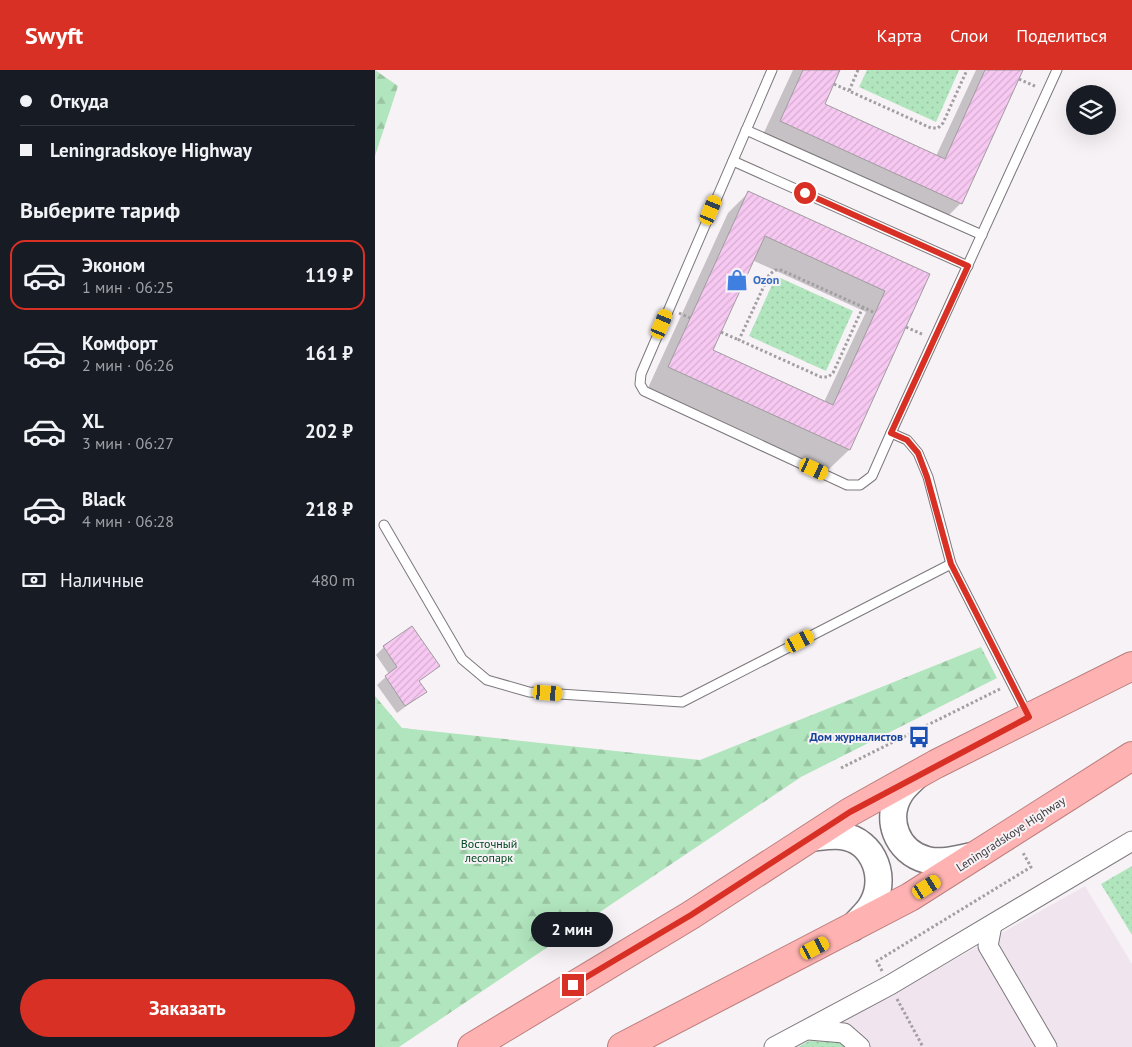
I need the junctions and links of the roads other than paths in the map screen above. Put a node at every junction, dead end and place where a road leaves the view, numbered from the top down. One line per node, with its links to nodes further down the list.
1 (772, 70): 3 (lane)
2 (1057, 70): 5 (lane)
3 (746, 130): 4 (lane); 5 (lane)
4 (733, 161): 6 (lane); 7 (lane)
5 (982, 235): 6 (lane)
6 (968, 266): 7 (lane)
7 (891, 433): 9 (lane)
8 (383, 525): 9 (lane)
9 (951, 564): 11 (lane)
10 (1132, 666): 11 (highway)
11 (1029, 717): 13 (highway)
12 (1132, 756): 16 (highway, Leningradskoye Highway)
13 (917, 774): 14 (highway); 16 (main road)
14 (810, 838): 18 (main road); 20 (highway)
15 (1132, 840): 17 (street)
16 (977, 855): 18 (highway, Leningradskoye Highway)
17 (992, 925): 19 (street); 24 (street)
18 (850, 930): 21 (highway, Leningradskoye Highway)
19 (809, 1030): 22 (street); 23 (street)
20 (472, 1047)
21 (622, 1047)
22 (774, 1047)
23 (860, 1047)
24 (1047, 1047)

